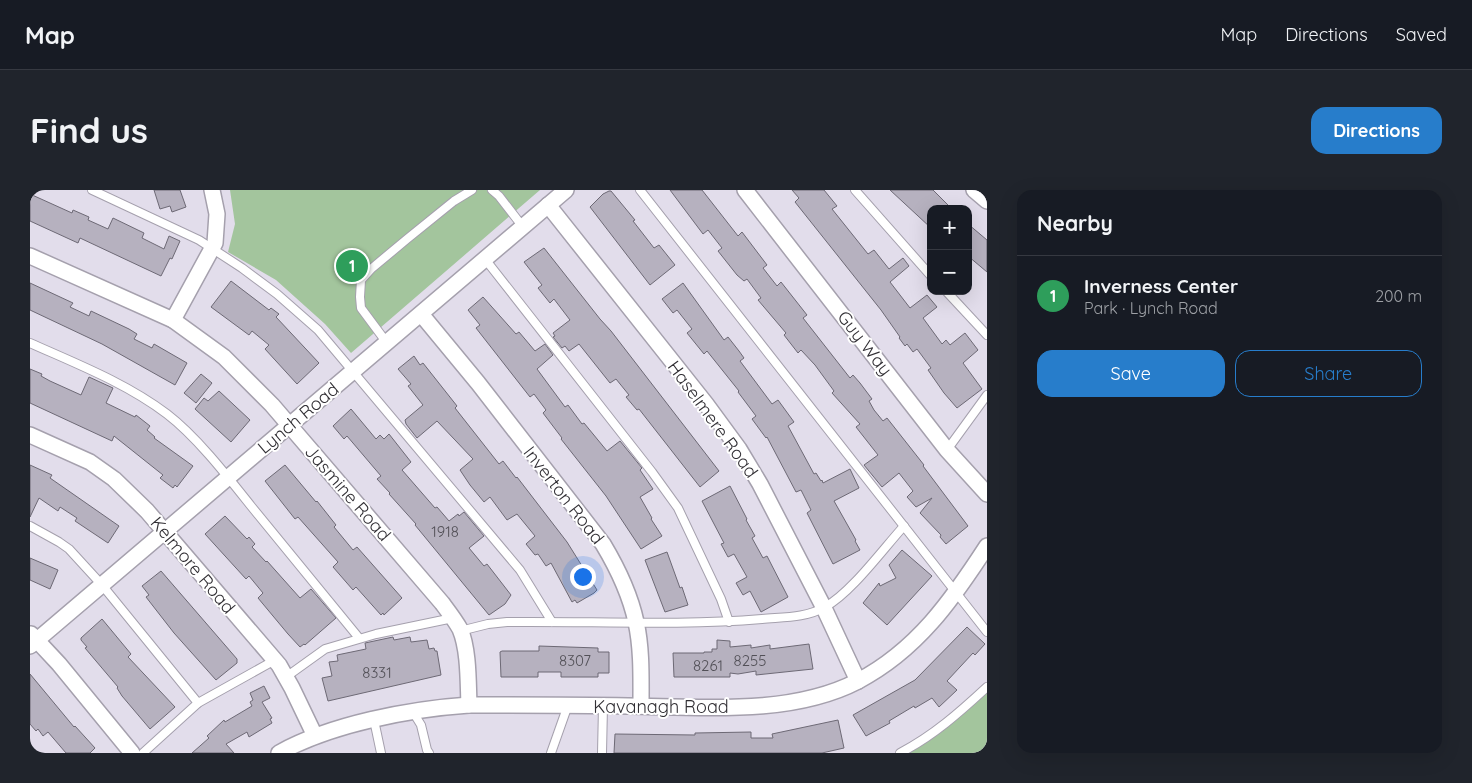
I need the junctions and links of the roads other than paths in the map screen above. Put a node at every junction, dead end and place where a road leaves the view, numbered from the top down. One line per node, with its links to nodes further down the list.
1 (92, 190): 15 (lane)
2 (212, 190): 15 (street)
3 (472, 190): 23 (lane)
4 (492, 190): 11 (lane)
5 (507, 190): 11 (lane)
6 (566, 190): 13 (street, Lynch Road)
7 (640, 190): 33 (lane)
8 (745, 190): 29 (street, Guy Way)
9 (854, 190): 18 (lane)
10 (974, 190): 12 (street)
11 (500, 196): 14 (lane)
12 (987, 201)
13 (548, 205): 14 (street, Lynch Road); 38 (street, Haselmere Road)
14 (523, 227): 17 (street, Lynch Road)
15 (212, 248): 21 (street); 25 (lane)
16 (30, 256): 21 (street, Jasmine Road)
17 (484, 259): 20 (street, Lynch Road); 40 (lane)
18 (927, 272)
19 (950, 295): 22 (lane)
20 (420, 314): 23 (street, Lynch Road); 41 (street, Inverton Road)
21 (173, 320): 27 (street, Jasmine Road)
22 (987, 335)
23 (386, 342): 25 (street, Lynch Road)
24 (30, 343): 30 (lane)
25 (353, 370): 27 (street, Lynch Road); 39 (lane)
26 (987, 395): 29 (lane)
27 (290, 426): 30 (street, Lynch Road); 42 (street, Jasmine Road)
28 (30, 435): 34 (street, Kelmore Road)
29 (947, 450): 31 (street, Guy Way)
30 (228, 478): 34 (street, Lynch Road); 44 (lane)
31 (987, 494)
32 (30, 526): 36 (lane)
33 (904, 526): 37 (lane); 38 (lane)
34 (165, 532): 36 (street, Lynch Road); 46 (street, Kelmore Road)
35 (987, 546): 37 (street, Kavanagh Road)
36 (102, 585): 45 (street, Lynch Road); 50 (lane)
37 (957, 592): 43 (lane); 48 (street, Kavanagh Road)
38 (824, 608): 40 (lane); 48 (street, Haselmere Road)
39 (552, 622): 41 (lane); 42 (lane)
40 (729, 622): 41 (lane)
41 (636, 623): 54 (street, Inverton Road)
42 (457, 624): 44 (lane); 51 (street, Jasmine Road)
43 (987, 632)
44 (359, 638): 47 (lane)
45 (32, 640): 58 (street)
46 (275, 660): 47 (street, Kelmore Road); 50 (lane)
47 (286, 677): 57 (street, Kelmore Road)
48 (858, 681): 54 (street, Kavanagh Road)
49 (987, 687): 65 (lane)
50 (198, 703): 59 (lane)
51 (469, 705): 52 (street, Kavanagh Road); 55 (street, Kavanagh Road)
52 (568, 706): 53 (street, Kavanagh Road); 63 (lane)
53 (603, 706): 54 (street, Kavanagh Road); 64 (lane)
54 (641, 706)
55 (413, 712): 56 (street, Kavanagh Road); 62 (lane)
56 (374, 720): 57 (street, Kavanagh Road); 61 (lane)
57 (315, 736): 60 (street, Kavanagh Road)
58 (132, 753)
59 (143, 753)
60 (278, 753)
61 (381, 753)
62 (430, 753)
63 (551, 753)
64 (602, 753)
65 (900, 753)

